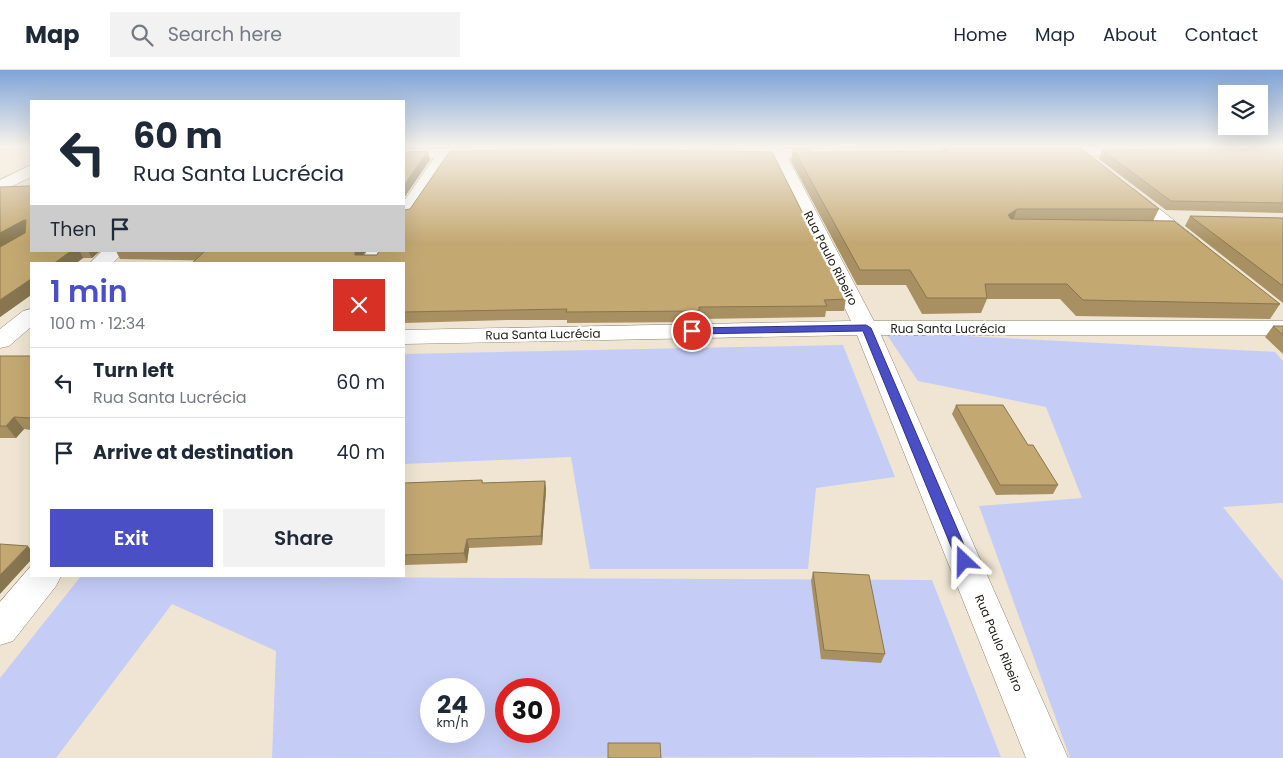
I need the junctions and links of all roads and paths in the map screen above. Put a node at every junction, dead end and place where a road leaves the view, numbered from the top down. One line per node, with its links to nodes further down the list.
1 (429, 178): 4 (street)
2 (790, 178): 12 (street, Rua Paulo Ribeiro)
3 (1109, 178): 5 (street)
4 (405, 213)
5 (1159, 218): 6 (street); 8 (street)
6 (1188, 218)
7 (114, 252): 9 (street)
8 (1209, 258)
9 (101, 262)
10 (30, 317): 15 (street)
11 (1281, 318): 12 (street, Rua Santa Lucrécia)
12 (866, 328): 13 (street, Rua Santa Lucrécia); 18 (street, Rua Paulo Ribeiro)
13 (405, 337)
14 (30, 338): 15 (street)
15 (2, 339)
16 (43, 577): 17 (street)
17 (0, 629)
18 (1047, 758)

